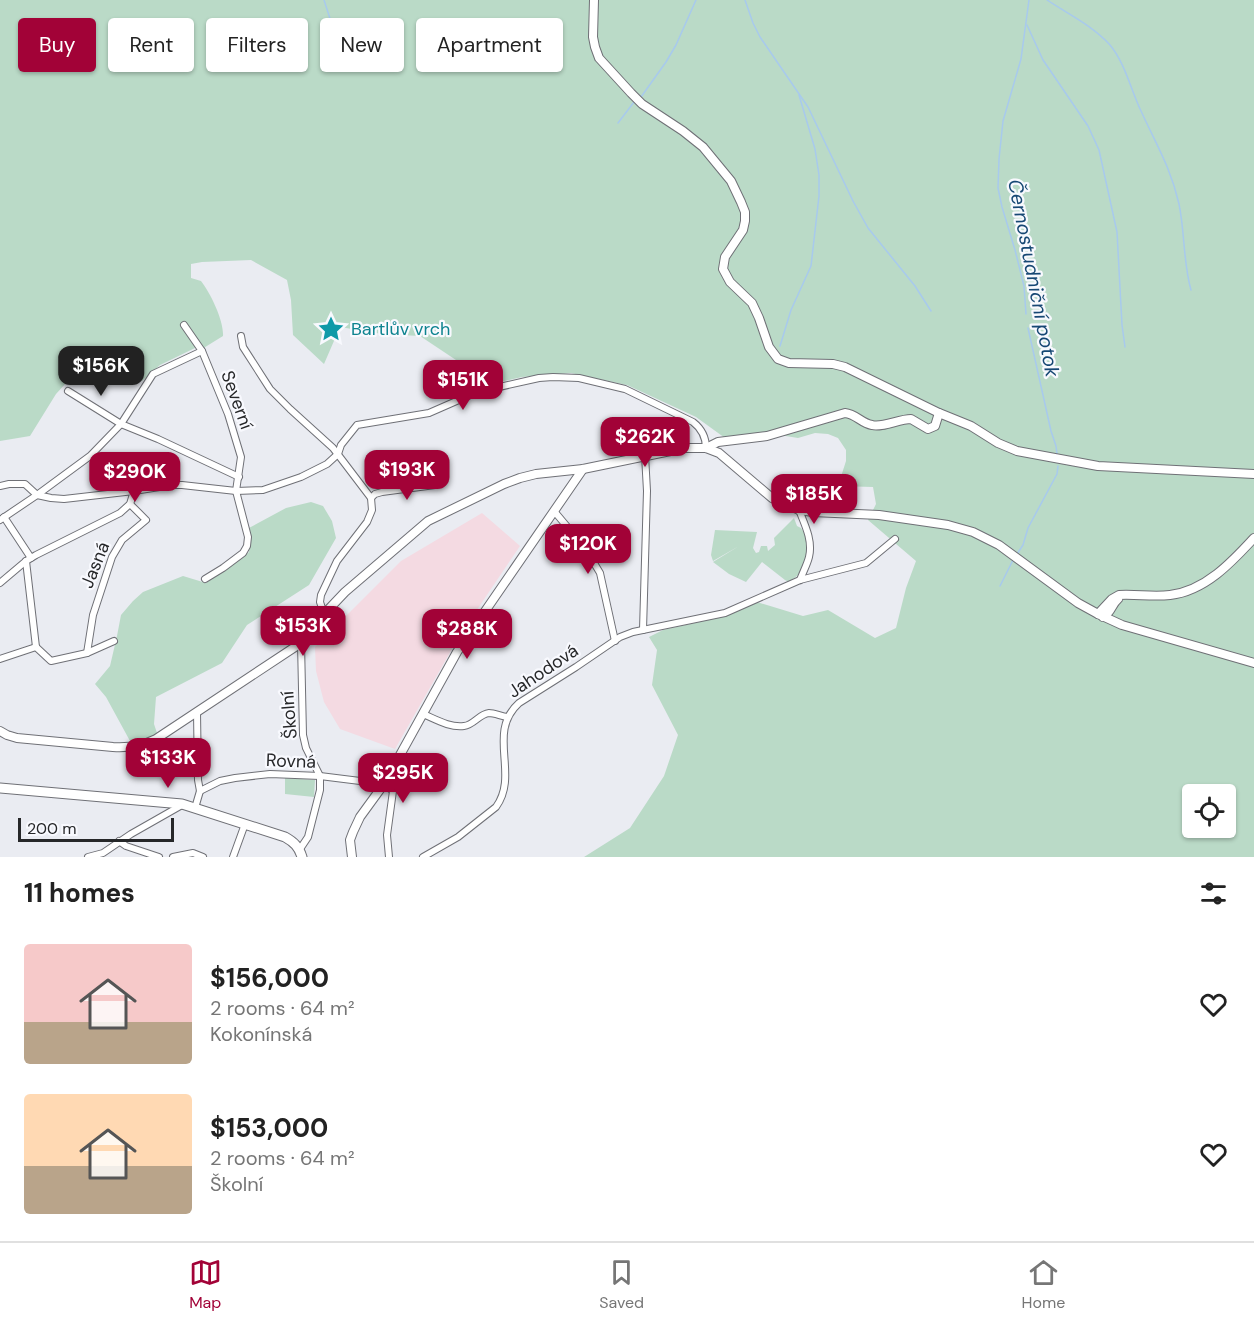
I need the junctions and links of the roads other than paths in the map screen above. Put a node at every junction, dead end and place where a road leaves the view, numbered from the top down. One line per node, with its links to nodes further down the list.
1 (594, 0): 6 (street)
2 (184, 325): 4 (street, Severní)
3 (241, 336): 9 (street)
4 (202, 351): 7 (street); 13 (street, Severní)
5 (69, 391): 7 (street)
6 (939, 413): 8 (street); 12 (street)
7 (121, 424): 13 (street); 18 (street)
8 (706, 448): 9 (street); 10 (street); 21 (street)
9 (338, 454): 17 (street); 19 (street)
10 (645, 455): 11 (street); 35 (street)
11 (583, 469): 22 (street); 32 (street)
12 (1254, 474)
13 (239, 477): 17 (street, Severní)
14 (435, 485): 19 (street)
15 (0, 486): 18 (street)
16 (134, 491): 17 (street); 18 (street); 20 (street)
17 (236, 491): 27 (street)
18 (37, 495): 23 (street)
19 (370, 498): 32 (street)
20 (130, 504): 26 (street); 40 (street, Jasná)
21 (799, 510): 28 (street); 33 (street)
22 (554, 511): 37 (street); 44 (street)
23 (2, 518): 26 (street)
24 (1254, 538): 30 (street)
25 (895, 539): 28 (street, Jahodová)
26 (28, 560): 29 (street); 39 (street)
27 (206, 579)
28 (800, 580): 35 (street, Jahodová)
29 (0, 583)
30 (1124, 595): 31 (street); 33 (street)
31 (1112, 608): 33 (street); 34 (street)
32 (326, 612): 38 (street)
33 (1100, 616): 34 (street)
34 (1122, 625): 42 (street)
35 (643, 630): 37 (street, Jahodová)
36 (114, 641): 40 (street)
37 (615, 641): 45 (street, Jahodová)
38 (301, 643): 43 (street); 47 (street, Školní)
39 (36, 647): 40 (street); 41 (street)
40 (87, 653)
41 (0, 659)
42 (1254, 663)
43 (197, 712): 46 (street); 50 (street)
44 (423, 714): 45 (street); 48 (street)
45 (507, 717): 63 (street, Jahodová)
46 (0, 730)
47 (320, 776): 48 (street, Rovná); 50 (street, Rovná); 55 (street)
48 (384, 784): 61 (street); 62 (street)
49 (0, 788): 51 (main road)
50 (200, 791): 52 (street)
51 (182, 804): 52 (main road); 54 (street)
52 (195, 808): 53 (main road)
53 (245, 824): 55 (main road); 60 (street)
54 (119, 841): 56 (street); 57 (street)
55 (301, 853)
56 (88, 857)
57 (159, 857)
58 (173, 857): 59 (street)
59 (203, 857)
60 (233, 857)
61 (352, 857)
62 (389, 857)
63 (423, 857)

